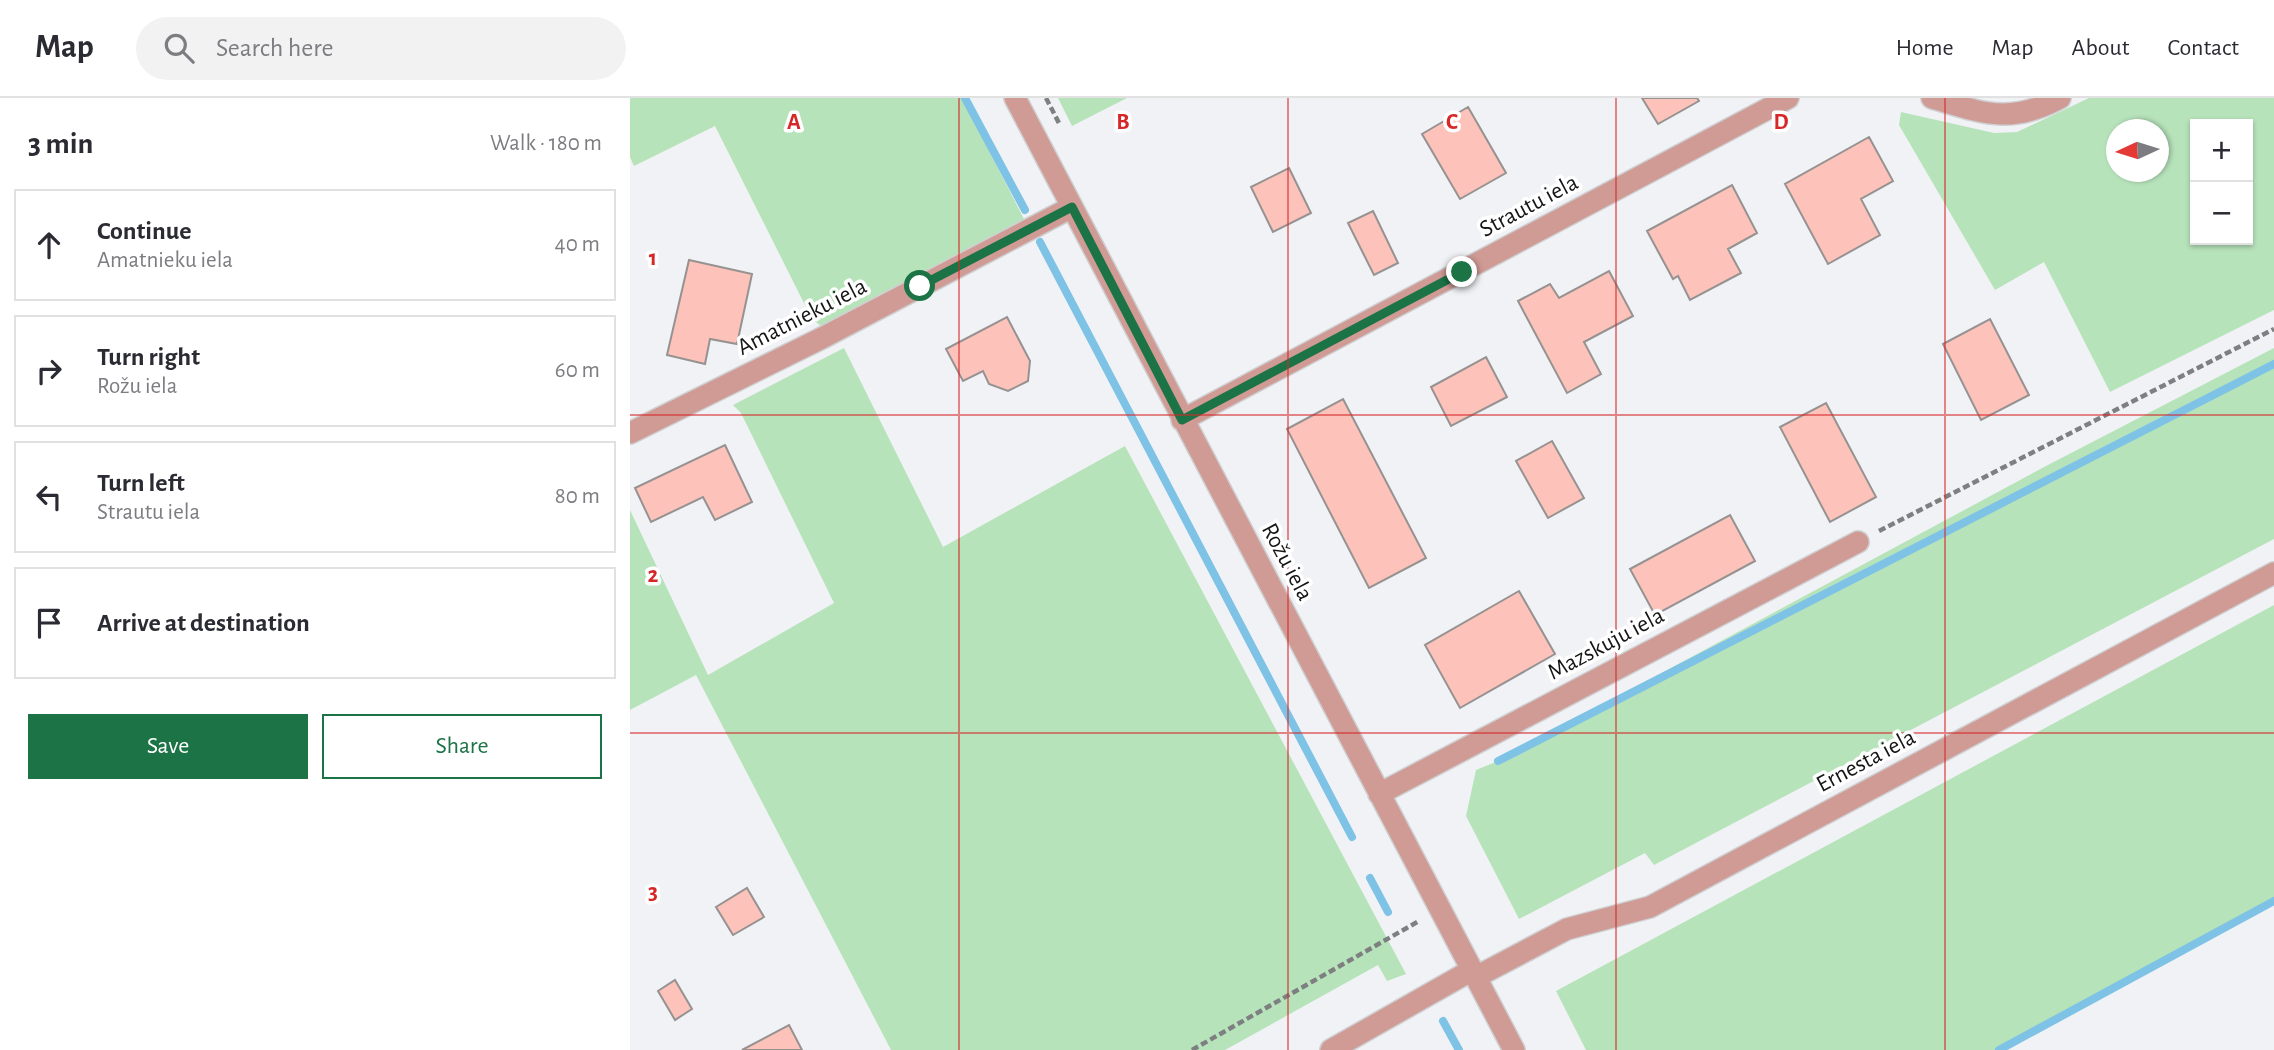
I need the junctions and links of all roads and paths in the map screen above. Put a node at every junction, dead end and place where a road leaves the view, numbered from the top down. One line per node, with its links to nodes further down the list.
1 (1015, 98): 5 (street, Rožu iela)
2 (1788, 98): 7 (street, Strautu iela)
3 (1932, 98): 4 (street)
4 (2060, 98)
5 (1072, 207): 7 (street, Rožu iela); 8 (street, Amatnieku iela)
6 (2274, 329): 9 (path)
7 (1182, 420): 11 (street, Rožu iela)
8 (630, 433)
9 (1858, 542): 11 (street, Mazskuju iela)
10 (2274, 573): 13 (street, Ernesta iela)
11 (1379, 793): 12 (street, Rožu iela)
12 (1440, 909): 13 (street, Rožu iela); 14 (path)
13 (1474, 974): 15 (street, Ernesta iela); 16 (street, Rožu iela)
14 (1192, 1050)
15 (1331, 1050)
16 (1514, 1050)

